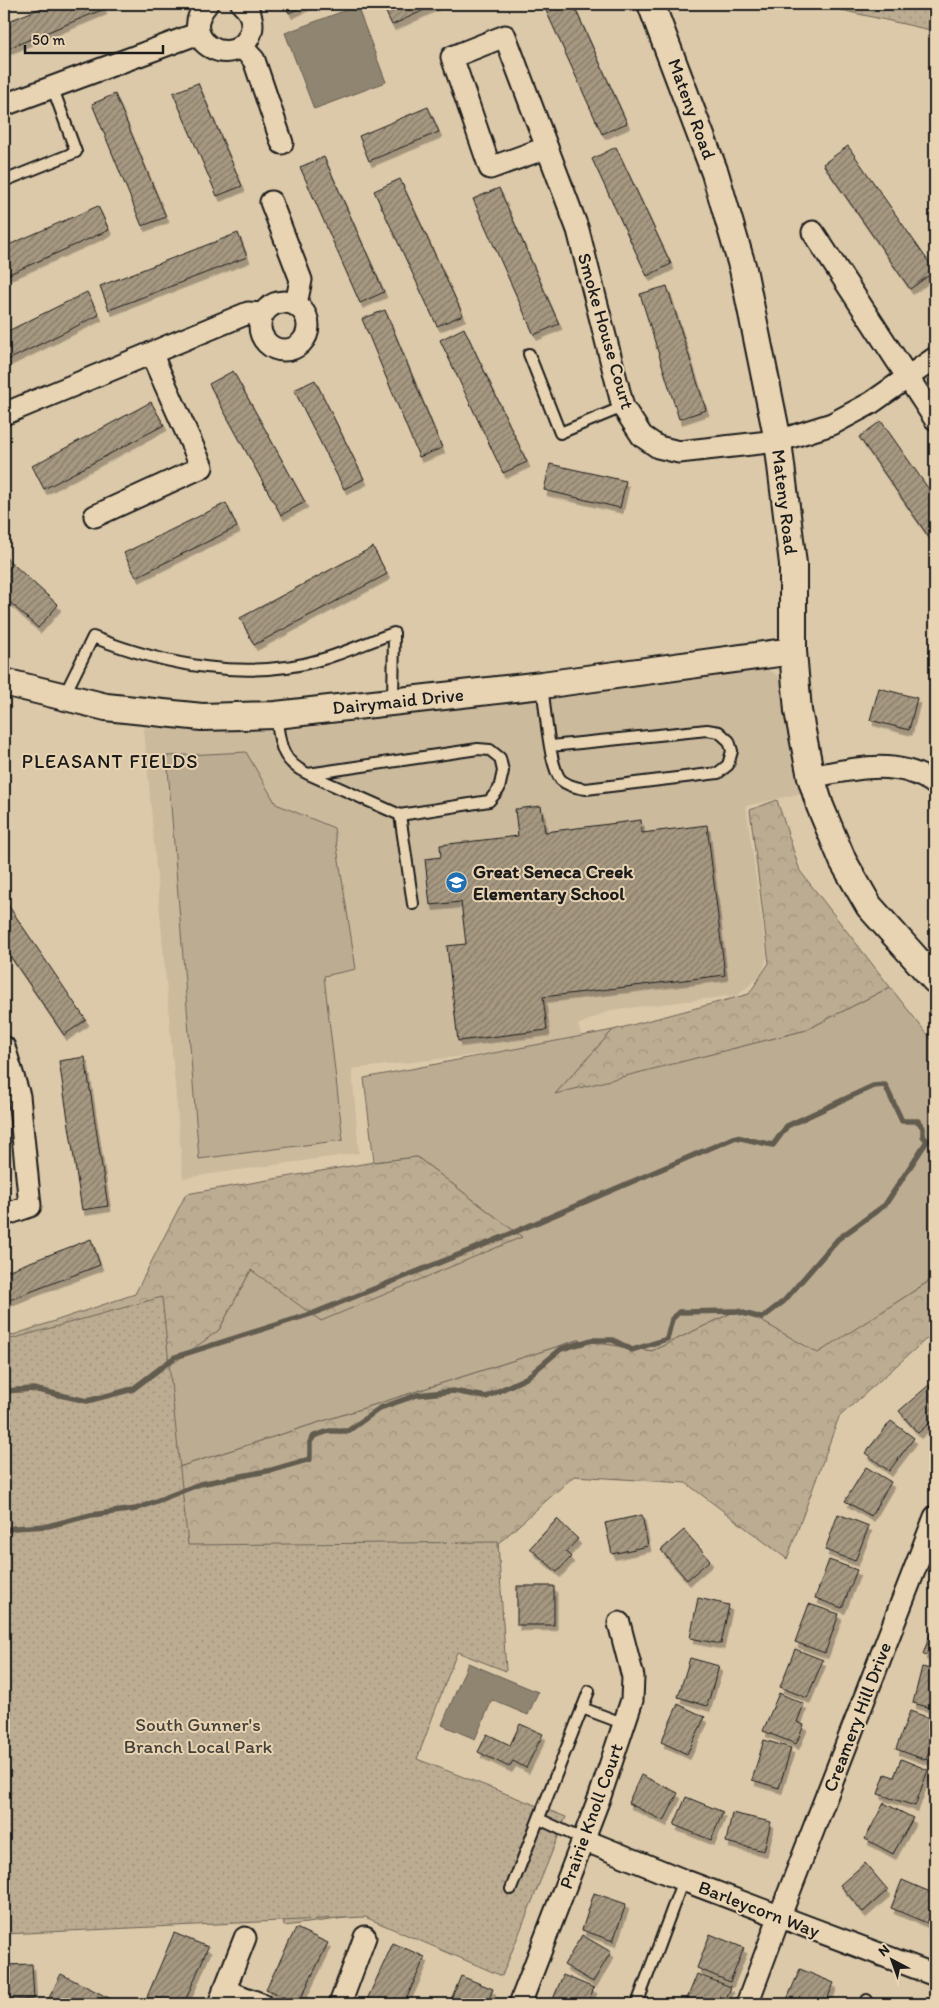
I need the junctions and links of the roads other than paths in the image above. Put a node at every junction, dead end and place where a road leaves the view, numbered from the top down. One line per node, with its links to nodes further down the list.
1 (207, 4): 4 (street)
2 (242, 4): 5 (street)
3 (651, 4): 22 (street, Mateny Road)
4 (198, 32): 5 (street); 6 (street)
5 (241, 46): 8 (street)
6 (52, 86): 7 (street); 10 (lane)
7 (4, 105)
8 (282, 142)
9 (546, 148): 9 (street, Smoke House Court); 19 (street, Smoke House Court)
10 (4, 181)
11 (271, 202): 13 (street)
12 (813, 232): 18 (street)
13 (296, 304): 14 (street); 14 (street)
14 (263, 314): 15 (street)
15 (151, 353): 20 (street); 23 (street)
16 (529, 354): 19 (lane)
17 (935, 358): 18 (street, Smoke House Court)
18 (909, 377): 21 (street); 22 (street, Smoke House Court)
19 (623, 407): 22 (street, Smoke House Court)
20 (4, 414)
21 (935, 419)
22 (778, 441): 24 (street, Mateny Road)
23 (95, 516)
24 (793, 651): 26 (street, Dairymaid Drive); 32 (street, Mateny Road)
25 (4, 682): 27 (street, Dairymaid Drive)
26 (542, 685): 28 (street, Dairymaid Drive); 30 (lane)
27 (64, 697): 28 (lane); 29 (street, Dairymaid Drive)
28 (393, 702): 29 (street, Dairymaid Drive)
29 (276, 715): 31 (lane)
30 (551, 746): 30 (lane)
31 (308, 774): 34 (lane); 34 (lane)
32 (811, 777): 33 (street); 36 (street, Mateny Road)
33 (935, 784)
34 (400, 815): 35 (lane)
35 (413, 904)
36 (935, 980)
37 (4, 1047): 38 (street)
38 (12, 1117): 39 (street)
39 (4, 1215)
40 (935, 1517): 49 (street, Creamery Hill Drive)
41 (619, 1624): 44 (street, Prairie Knoll Court)
42 (589, 1691): 43 (lane)
43 (582, 1708): 44 (lane); 45 (lane)
44 (625, 1724): 46 (street, Prairie Knoll Court)
45 (538, 1819): 46 (lane); 48 (lane)
46 (584, 1840): 47 (street, Barleycorn Way); 56 (street, Prairie Knoll Court)
47 (683, 1880): 49 (street, Barleycorn Way); 57 (lane)
48 (511, 1889)
49 (779, 1918): 52 (street, Barleycorn Way); 58 (street, Creamery Hill Drive)
50 (366, 1937): 55 (street)
51 (245, 1938): 53 (street)
52 (935, 1975)
53 (222, 1997): 54 (street)
54 (261, 2004)
55 (340, 2004)
56 (520, 2004)
57 (637, 2004)
58 (748, 2004)

